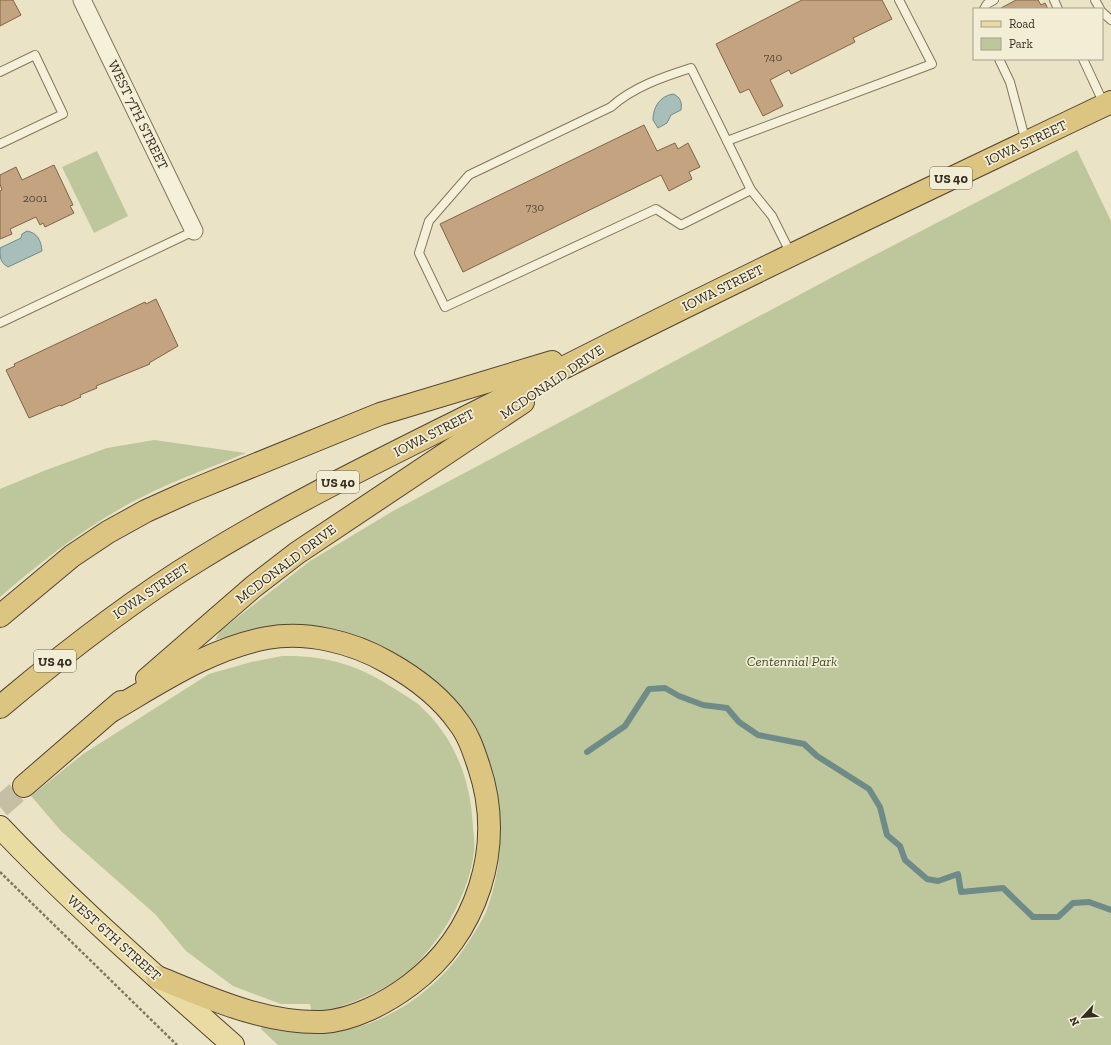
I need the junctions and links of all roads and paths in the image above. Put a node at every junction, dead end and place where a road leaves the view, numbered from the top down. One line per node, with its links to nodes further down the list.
1 (82, 0): 15 (street, WEST 7TH STREET)
2 (900, 0): 11 (lane)
3 (994, 0): 4 (lane)
4 (985, 8)
5 (1103, 13): 6 (lane)
6 (1111, 20)
7 (999, 60): 12 (lane)
8 (1082, 60): 10 (lane)
9 (0, 72): 13 (lane)
10 (1108, 103): 12 (highway, IOWA STREET / US 40)
11 (727, 142): 14 (lane); 14 (lane)
12 (1026, 143): 16 (highway, IOWA STREET / US 40)
13 (0, 144)
14 (751, 190): 16 (lane)
15 (194, 231): 17 (lane)
16 (791, 254): 18 (highway, IOWA STREET / US 40)
17 (0, 323)
18 (608, 344): 19 (highway, MCDONALD DRIVE); 20 (highway, IOWA STREET / US 40); 21 (highway, MCDONALD DRIVE)
19 (0, 616)
20 (0, 707)
21 (111, 711): 22 (highway, MCDONALD DRIVE); 25 (highway)
22 (24, 786)
23 (0, 827): 25 (main road, WEST 6TH STREET)
24 (0, 872): 27 (path)
25 (157, 977): 26 (main road, WEST 6TH STREET)
26 (230, 1044)
27 (178, 1045)

